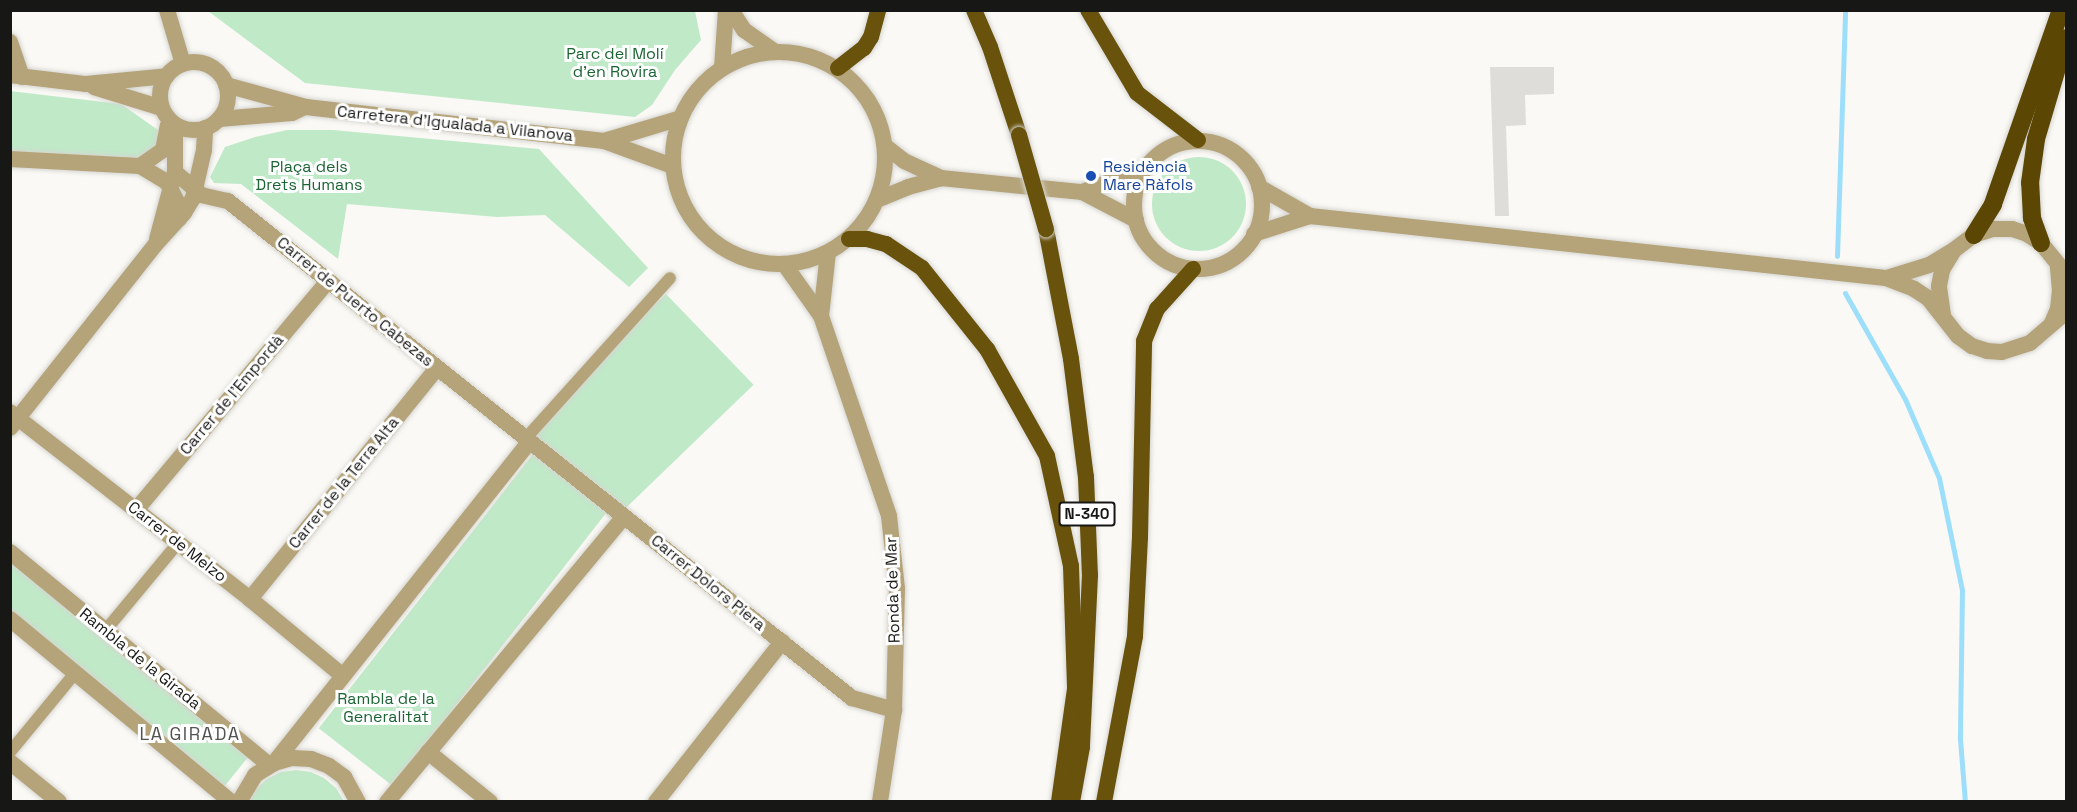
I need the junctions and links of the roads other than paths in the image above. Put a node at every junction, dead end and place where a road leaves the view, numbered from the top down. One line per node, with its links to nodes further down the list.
1 (167, 10): 11 (street)
2 (726, 10): 12 (street)
3 (731, 10): 10 (street)
4 (878, 10): 13 (highway)
5 (974, 10): 83 (highway, N-340, bridge)
6 (1088, 10): 22 (highway)
7 (2061, 10): 40 (highway)
8 (2067, 38): 42 (highway)
9 (10, 42): 14 (street)
10 (774, 51): 12 (street); 13 (street)
11 (183, 64): 15 (street); 17 (street)
12 (722, 68): 19 (street)
13 (838, 68): 24 (street)
14 (16, 76): 16 (street)
15 (167, 76): 16 (street); 20 (street)
16 (86, 84): 20 (street)
17 (226, 85): 18 (street, Carretera d'Igualada a Vilanova); 21 (street)
18 (306, 107): 21 (street, Carretera d'Igualada a Vilanova); 23 (street, Carretera d'Igualada a Vilanova)
19 (681, 117): 23 (street, Carretera d'Igualada a Vilanova); 26 (street)
20 (169, 118): 21 (street); 27 (street); 29 (street)
21 (212, 124): 32 (street)
22 (1198, 140): 28 (street); 31 (street)
23 (604, 141): 26 (street, Carretera d'Igualada a Vilanova)
24 (885, 146): 30 (street); 35 (street)
25 (10, 159): 27 (street)
26 (670, 165): 46 (street)
27 (140, 166): 33 (street)
28 (1145, 169): 34 (street); 38 (street)
29 (175, 172): 32 (street, Carrer de Puerto Cabezas); 33 (street)
30 (941, 178): 34 (street); 35 (street)
31 (1259, 187): 36 (street); 39 (street)
32 (195, 190): 37 (street); 51 (street, Carrer de Puerto Cabezas)
33 (171, 191): 37 (street); 43 (street)
34 (1082, 192): 38 (street)
35 (879, 199): 41 (street)
36 (1310, 216): 39 (street); 50 (street)
37 (179, 219): 43 (street)
38 (1136, 220): 47 (street)
39 (1254, 234): 47 (street)
40 (1974, 235): 42 (street); 44 (street)
41 (849, 239): 45 (street); 82 (highway)
42 (2041, 243): 48 (street)
43 (155, 245): 57 (street)
44 (1954, 250): 50 (street); 53 (street)
45 (828, 253): 46 (street); 54 (street, Ronda de Mar)
46 (787, 268): 54 (street, Ronda de Mar)
47 (1193, 269): 84 (highway)
48 (2062, 270): 55 (street)
49 (669, 278): 58 (street)
50 (1886, 278): 53 (street)
51 (328, 280): 56 (street, Carrer de Puerto Cabezas); 59 (street, Carrer de l'Empordà)
52 (2067, 312): 55 (street)
53 (1943, 315): 55 (street)
54 (821, 316): 69 (street, Ronda de Mar)
55 (2052, 323)
56 (437, 368): 58 (street, Carrer de Puerto Cabezas); 63 (street, Carrer de la Terra Alta)
57 (13, 420): 59 (street, Carrer de Melzo)
58 (528, 440): 60 (street, Carrer Dolors Piera); 68 (street)
59 (136, 510): 61 (street, Carrer de Melzo)
60 (624, 517): 66 (street, Carrer Dolors Piera); 71 (street)
61 (178, 543): 63 (street, Carrer de Melzo); 65 (street)
62 (10, 552): 65 (street, Rambla de la Girada)
63 (250, 599): 68 (street, Carrer de Melzo)
64 (10, 619): 67 (street)
65 (105, 631): 73 (street, Rambla de la Girada)
66 (782, 642): 69 (street, Carrer Dolors Piera); 80 (street)
67 (76, 672): 70 (street); 75 (street)
68 (342, 675): 73 (street)
69 (894, 710): 81 (street, Ronda de Mar)
70 (10, 752)
71 (428, 752): 78 (street); 79 (street)
72 (10, 762): 74 (street)
73 (272, 764): 76 (street); 77 (street)
74 (59, 801)
75 (231, 801)
76 (238, 801)
77 (358, 801)
78 (387, 801)
79 (490, 801)
80 (656, 801)
81 (880, 801)
82 (1059, 801)
83 (1072, 801)
84 (1104, 801)

